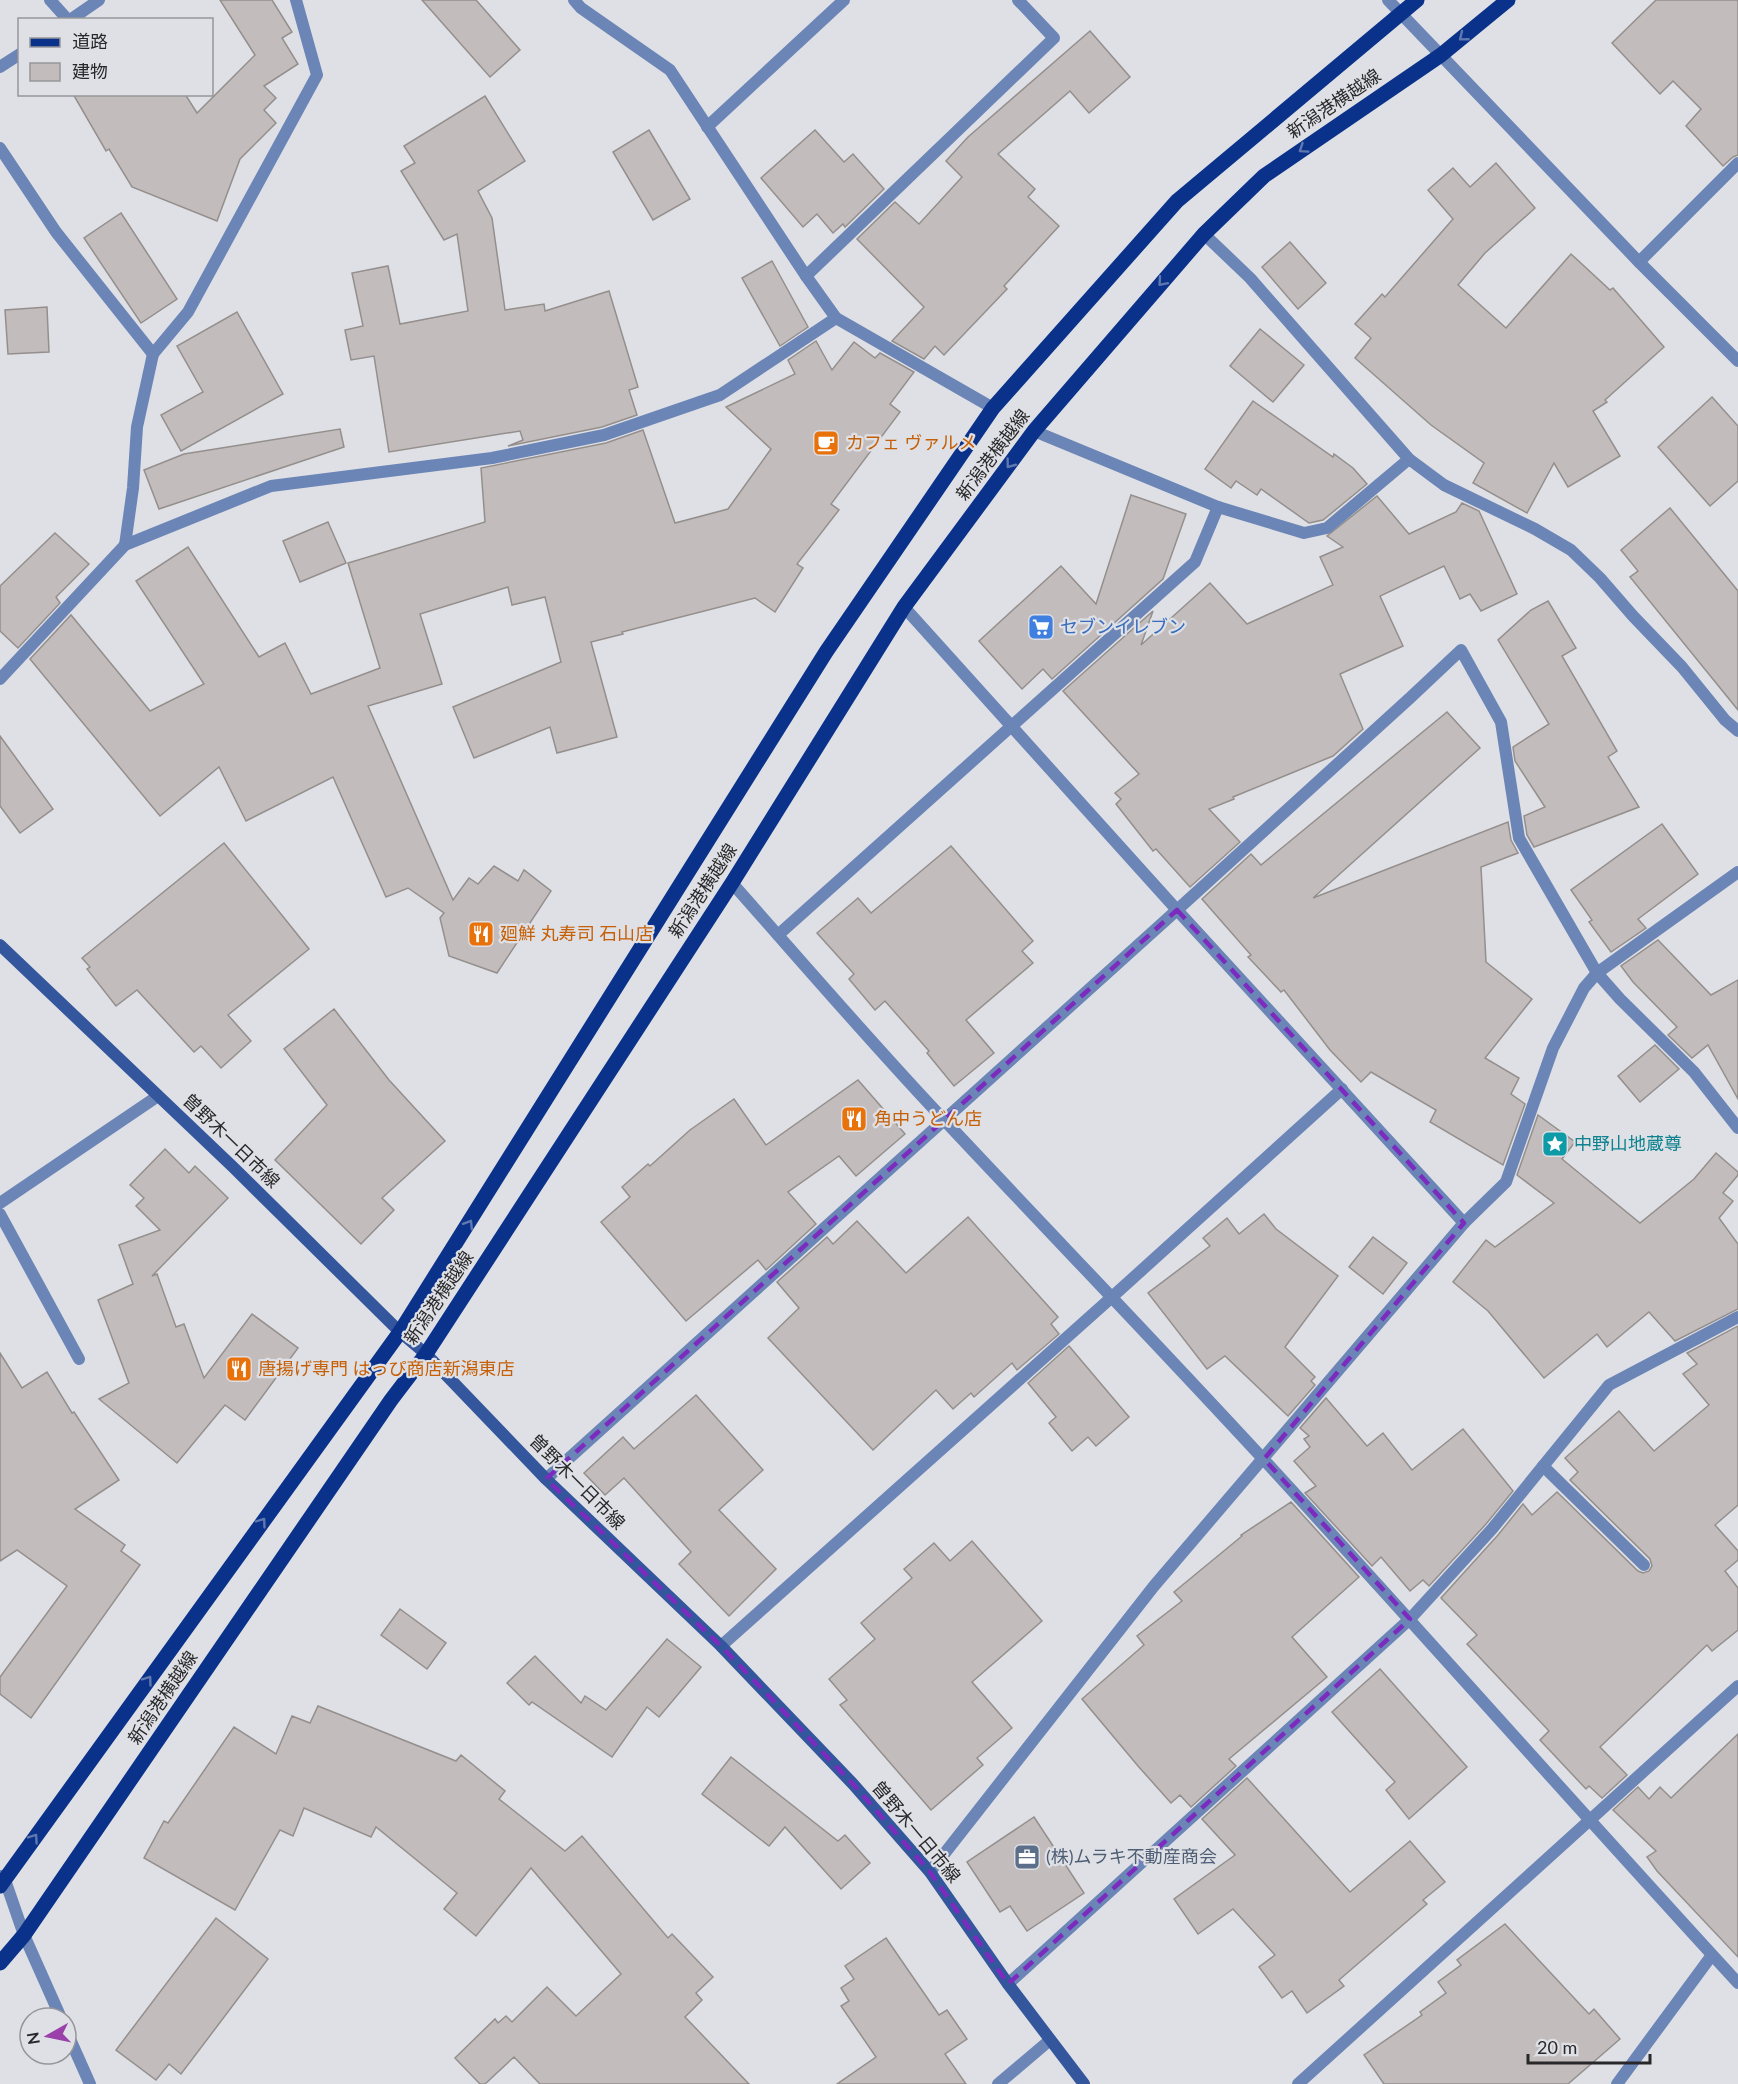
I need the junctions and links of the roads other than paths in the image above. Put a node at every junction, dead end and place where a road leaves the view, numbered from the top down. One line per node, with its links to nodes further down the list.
1 (50, 0): 11 (street)
2 (99, 0): 12 (street)
3 (296, 0): 23 (street)
4 (574, 0): 16 (street)
5 (844, 0): 16 (street)
6 (1018, 0): 21 (street)
7 (1388, 0): 10 (street)
8 (1417, 0): 10 (main road, 新潟港横越線)
9 (1508, 0): 14 (main road, 新潟港横越線, one-way to 14)
10 (1401, 13): 14 (street); 25 (main road, 新潟港横越線)
11 (67, 18)
12 (72, 18)
13 (18, 55): 15 (street)
14 (1441, 55): 19 (main road, 新潟港横越線, one-way to 19); 20 (street)
15 (0, 67)
16 (707, 127): 21 (street)
17 (0, 148): 23 (street)
18 (1738, 163): 20 (street)
19 (1204, 234): 26 (main road, 新潟港横越線, one-way to 26); 27 (street)
20 (1639, 262): 24 (street)
21 (806, 276): 22 (street)
22 (836, 318): 25 (street); 29 (street)
23 (153, 354): 29 (street)
24 (1738, 361)
25 (993, 408): 49 (main road, 新潟港横越線, one-way to 25)
26 (1034, 431): 28 (street); 30 (main road, 新潟港横越線, one-way to 30)
27 (1409, 459): 28 (street); 33 (street)
28 (1218, 507): 32 (street)
29 (125, 545): 31 (street)
30 (904, 606): 32 (street); 35 (main road, 新潟港横越線)
31 (0, 679)
32 (1012, 726): 36 (street); 37 (street)
33 (1738, 731)
34 (1738, 872): 39 (street)
35 (732, 883): 37 (street); 50 (main road, 新潟港横越線)
36 (1177, 910): 39 (street); 40 (street); 42 (street)
37 (778, 935): 42 (street)
38 (0, 946): 41 (main road, 曽野木一日市線)
39 (1597, 973): 43 (street); 46 (street)
40 (1342, 1089): 46 (street); 47 (street)
41 (158, 1096): 44 (street); 49 (main road, 曽野木一日市線)
42 (944, 1120): 47 (street); 54 (street)
43 (1738, 1128)
44 (0, 1203)
45 (0, 1214): 51 (street)
46 (1464, 1223): 52 (street)
47 (1112, 1297): 52 (street); 57 (street)
48 (1738, 1317): 53 (street)
49 (400, 1332): 50 (main road, 曽野木一日市線); 61 (main road, 新潟港横越線, one-way to 49)
50 (426, 1354): 54 (main road, 曽野木一日市線); 62 (main road, 新潟港横越線)
51 (80, 1359)
52 (1263, 1459): 56 (street); 60 (street)
53 (1543, 1466): 55 (street); 56 (street)
54 (546, 1479): 57 (main road, 曽野木一日市線)
55 (1644, 1564)
56 (1410, 1618): 59 (street); 66 (street)
57 (721, 1646): 60 (main road, 曽野木一日市線)
58 (1738, 1686): 59 (street)
59 (1590, 1821): 63 (street); 73 (street)
60 (930, 1872): 66 (main road, 曽野木一日市線)
61 (2, 1880): 62 (street)
62 (24, 1935): 64 (main road, 新潟港横越線); 67 (street)
63 (1712, 1955): 65 (street); 74 (street)
64 (0, 1963)
65 (1738, 1983)
66 (1008, 1984): 68 (main road, 曽野木一日市線)
67 (56, 2006)
68 (1050, 2040): 71 (street); 72 (main road, 曽野木一日市線)
69 (78, 2057): 70 (street)
70 (90, 2084)
71 (998, 2084)
72 (1084, 2084)
73 (1298, 2084)
74 (1617, 2084)

